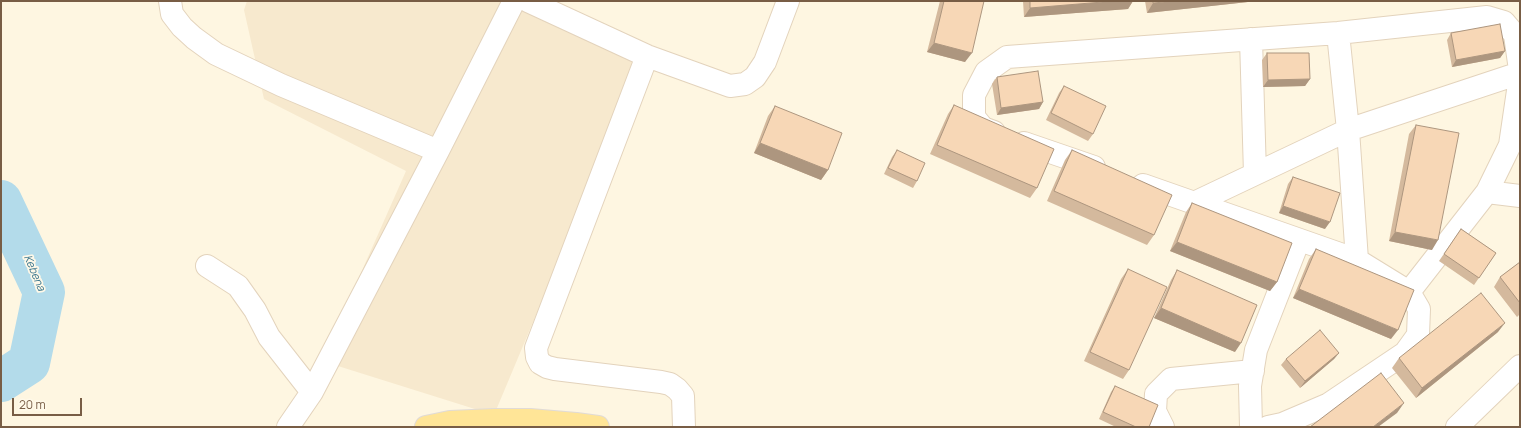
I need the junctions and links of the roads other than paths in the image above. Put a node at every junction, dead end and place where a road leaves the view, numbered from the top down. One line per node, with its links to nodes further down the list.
1 (170, 1): 12 (street)
2 (514, 1): 12 (street)
3 (528, 1): 7 (street)
4 (788, 1): 7 (street)
5 (1338, 33): 6 (street); 8 (street); 11 (street)
6 (1251, 39): 13 (street); 16 (street)
7 (647, 56): 27 (street)
8 (1520, 70)
9 (1520, 73): 11 (street)
10 (1520, 77): 14 (street)
11 (1348, 130): 13 (street); 18 (street)
12 (438, 150): 23 (street)
13 (1255, 174): 16 (street)
14 (1487, 192): 15 (street); 20 (street)
15 (1520, 196)
16 (1194, 203): 17 (street)
17 (1299, 240): 18 (street); 22 (street)
18 (1357, 260): 20 (street)
19 (207, 266): 23 (street)
20 (1409, 292): 30 (street)
21 (1520, 366): 31 (street)
22 (1253, 371): 28 (street); 29 (street)
23 (312, 392): 24 (street)
24 (288, 427)
25 (426, 427): 26 (main road)
26 (598, 427)
27 (684, 427)
28 (1163, 427)
29 (1251, 427)
30 (1268, 427)
31 (1457, 427)

